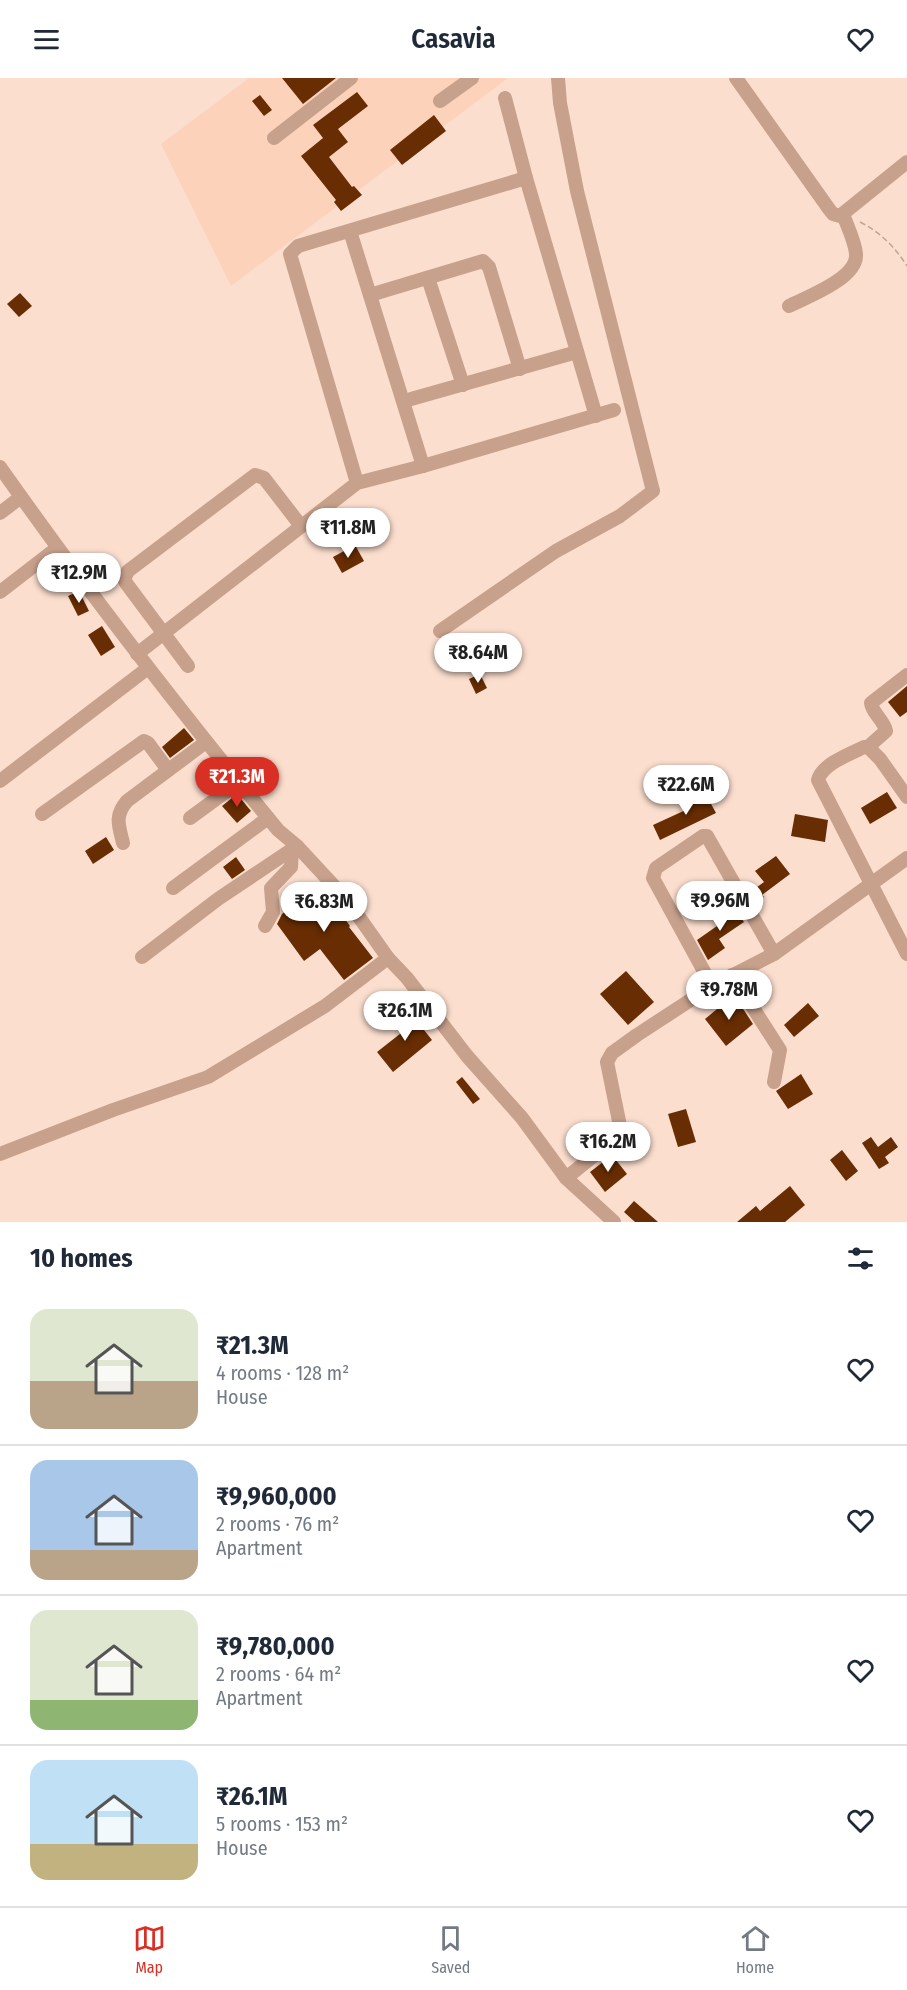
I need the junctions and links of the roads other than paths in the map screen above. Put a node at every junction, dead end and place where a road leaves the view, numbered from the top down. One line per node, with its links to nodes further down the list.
1 (351, 78): 7 (street)
2 (472, 78): 6 (street)
3 (558, 78): 29 (street)
4 (736, 78): 10 (street)
5 (505, 98): 9 (street)
6 (440, 101)
7 (274, 138)
8 (907, 162): 10 (street)
9 (525, 178): 11 (street); 15 (street)
10 (843, 214): 14 (street)
11 (350, 231): 13 (street); 23 (street)
12 (428, 278): 13 (street); 16 (street); 17 (street)
13 (370, 295): 18 (street)
14 (789, 306)
15 (577, 352): 16 (street); 20 (street)
16 (520, 369): 17 (street)
17 (463, 385): 18 (street)
18 (404, 401): 21 (street)
19 (615, 410): 20 (street)
20 (596, 416): 21 (street)
21 (423, 466): 23 (street)
22 (0, 467): 24 (street)
23 (357, 483): 26 (street)
24 (21, 497): 25 (street); 27 (street)
25 (0, 513)
26 (301, 526): 30 (street); 30 (street)
27 (57, 548): 28 (street); 31 (street)
28 (0, 592)
29 (440, 631)
30 (165, 633): 31 (street); 32 (street)
31 (137, 654): 33 (street)
32 (188, 666)
33 (148, 668): 35 (street); 38 (street)
34 (907, 675): 36 (street)
35 (206, 742): 37 (street); 39 (street)
36 (868, 747): 40 (street); 47 (street)
37 (168, 770): 41 (street); 44 (street)
38 (0, 781)
39 (239, 782): 42 (street); 43 (street)
40 (907, 797)
41 (42, 814)
42 (190, 818)
43 (268, 818): 45 (street); 48 (street)
44 (123, 843)
45 (294, 847): 49 (street); 52 (street); 53 (street)
46 (907, 858): 47 (street)
47 (872, 885): 50 (street); 51 (street)
48 (173, 888)
49 (265, 926)
50 (774, 954): 54 (street); 55 (street)
51 (907, 954)
52 (142, 957)
53 (388, 958): 57 (street); 58 (street)
54 (732, 975): 55 (street); 56 (street)
55 (712, 986): 58 (street)
56 (774, 1082)
57 (0, 1154)
58 (566, 1178): 59 (street)
59 (614, 1222)

